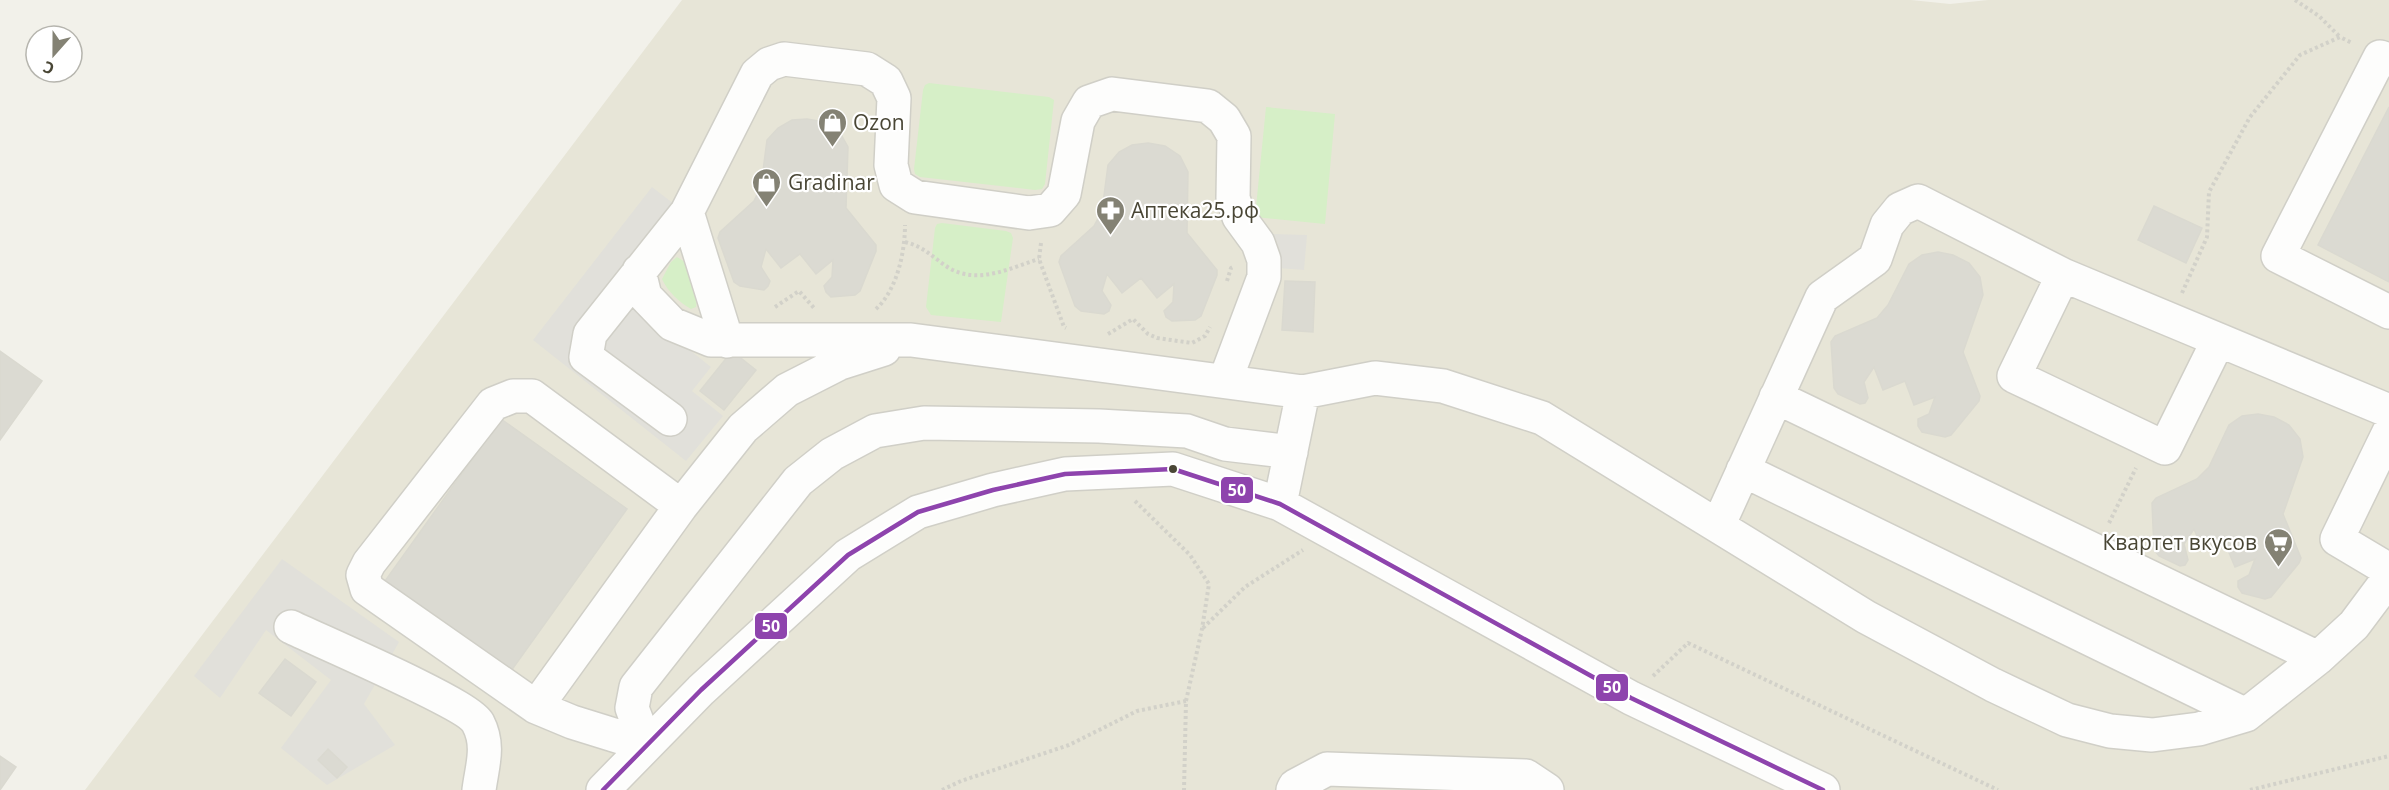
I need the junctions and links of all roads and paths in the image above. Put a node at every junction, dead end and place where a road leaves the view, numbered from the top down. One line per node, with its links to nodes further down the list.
1 (2295, 0): 2 (path)
2 (2340, 37): 3 (path); 18 (path)
3 (2384, 58): 16 (street)
4 (896, 185): 5 (street); 6 (street); 7 (path)
5 (1050, 210): 8 (path); 12 (street)
6 (687, 212): 9 (street); 22 (street)
7 (905, 242): 8 (path); 15 (path)
8 (1039, 259): 19 (path)
9 (639, 272): 22 (street); 28 (street)
10 (2063, 275): 18 (street); 26 (street); 30 (street)
11 (1225, 289): 12 (path)
12 (1260, 290): 24 (street)
13 (768, 309): 14 (path)
14 (820, 311)
15 (874, 311)
16 (2389, 312)
17 (1214, 319): 20 (path)
18 (2170, 320): 23 (street)
19 (1070, 331)
20 (1107, 335)
21 (911, 340): 22 (street); 24 (street); 35 (street)
22 (727, 341)
23 (2218, 341): 27 (street); 30 (street)
24 (1225, 381): 25 (street)
25 (1303, 392): 31 (street); 36 (street)
26 (1776, 397): 32 (street); 38 (street)
27 (2389, 411)
28 (670, 419)
29 (2389, 432): 39 (street)
30 (2149, 441): 38 (path)
31 (1291, 452): 34 (street); 50 (street)
32 (1743, 470): 36 (street); 47 (street)
33 (1105, 472): 34 (street); 42 (path); 50 (street)
34 (1280, 504): 37 (street)
35 (681, 507): 46 (street); 46 (street)
36 (1718, 526): 47 (street)
37 (1331, 533): 42 (path); 44 (street)
38 (2096, 551): 43 (street)
39 (2389, 570)
40 (2389, 578): 43 (street)
41 (291, 627): 49 (street)
42 (1202, 629): 45 (path)
43 (2318, 658): 47 (street)
44 (1631, 698): 58 (street); 59 (path)
45 (1186, 701): 54 (path); 55 (path)
46 (536, 707): 50 (street)
47 (2246, 715)
48 (2389, 756): 60 (path)
49 (484, 758): 51 (street); 52 (street)
50 (635, 766): 53 (street)
51 (456, 790)
52 (478, 790)
53 (603, 790)
54 (942, 790)
55 (1184, 790)
56 (1293, 790): 57 (street)
57 (1547, 790)
58 (1823, 790)
59 (1998, 790)
60 (2250, 790)

